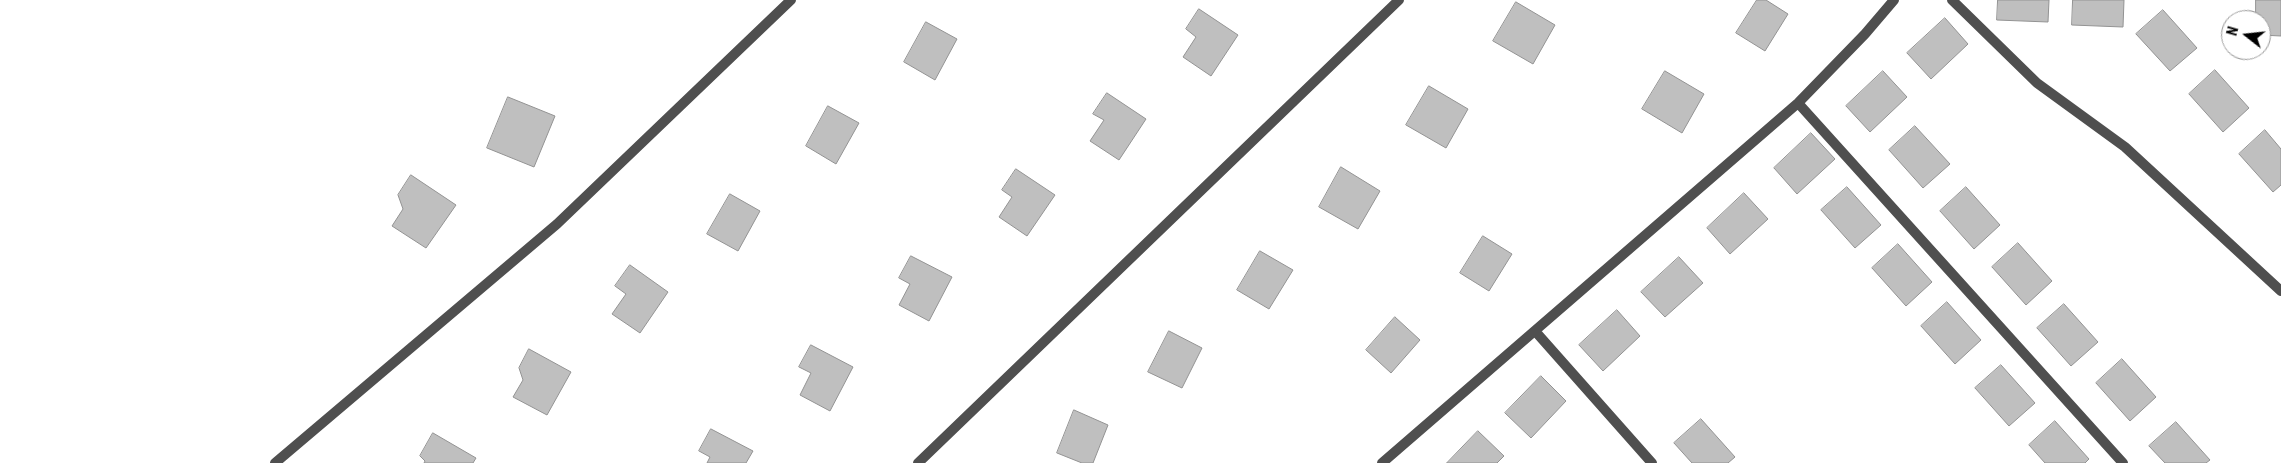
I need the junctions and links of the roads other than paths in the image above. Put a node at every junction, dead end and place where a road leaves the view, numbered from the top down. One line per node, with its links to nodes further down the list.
1 (791, 0): 8 (street)
2 (1399, 0): 9 (street)
3 (1894, 0): 5 (street)
4 (1952, 0): 6 (street)
5 (1798, 103): 7 (street); 12 (street)
6 (2281, 291)
7 (1535, 331): 10 (street); 11 (street)
8 (275, 463)
9 (918, 463)
10 (1382, 463)
11 (1652, 463)
12 (2123, 463)

